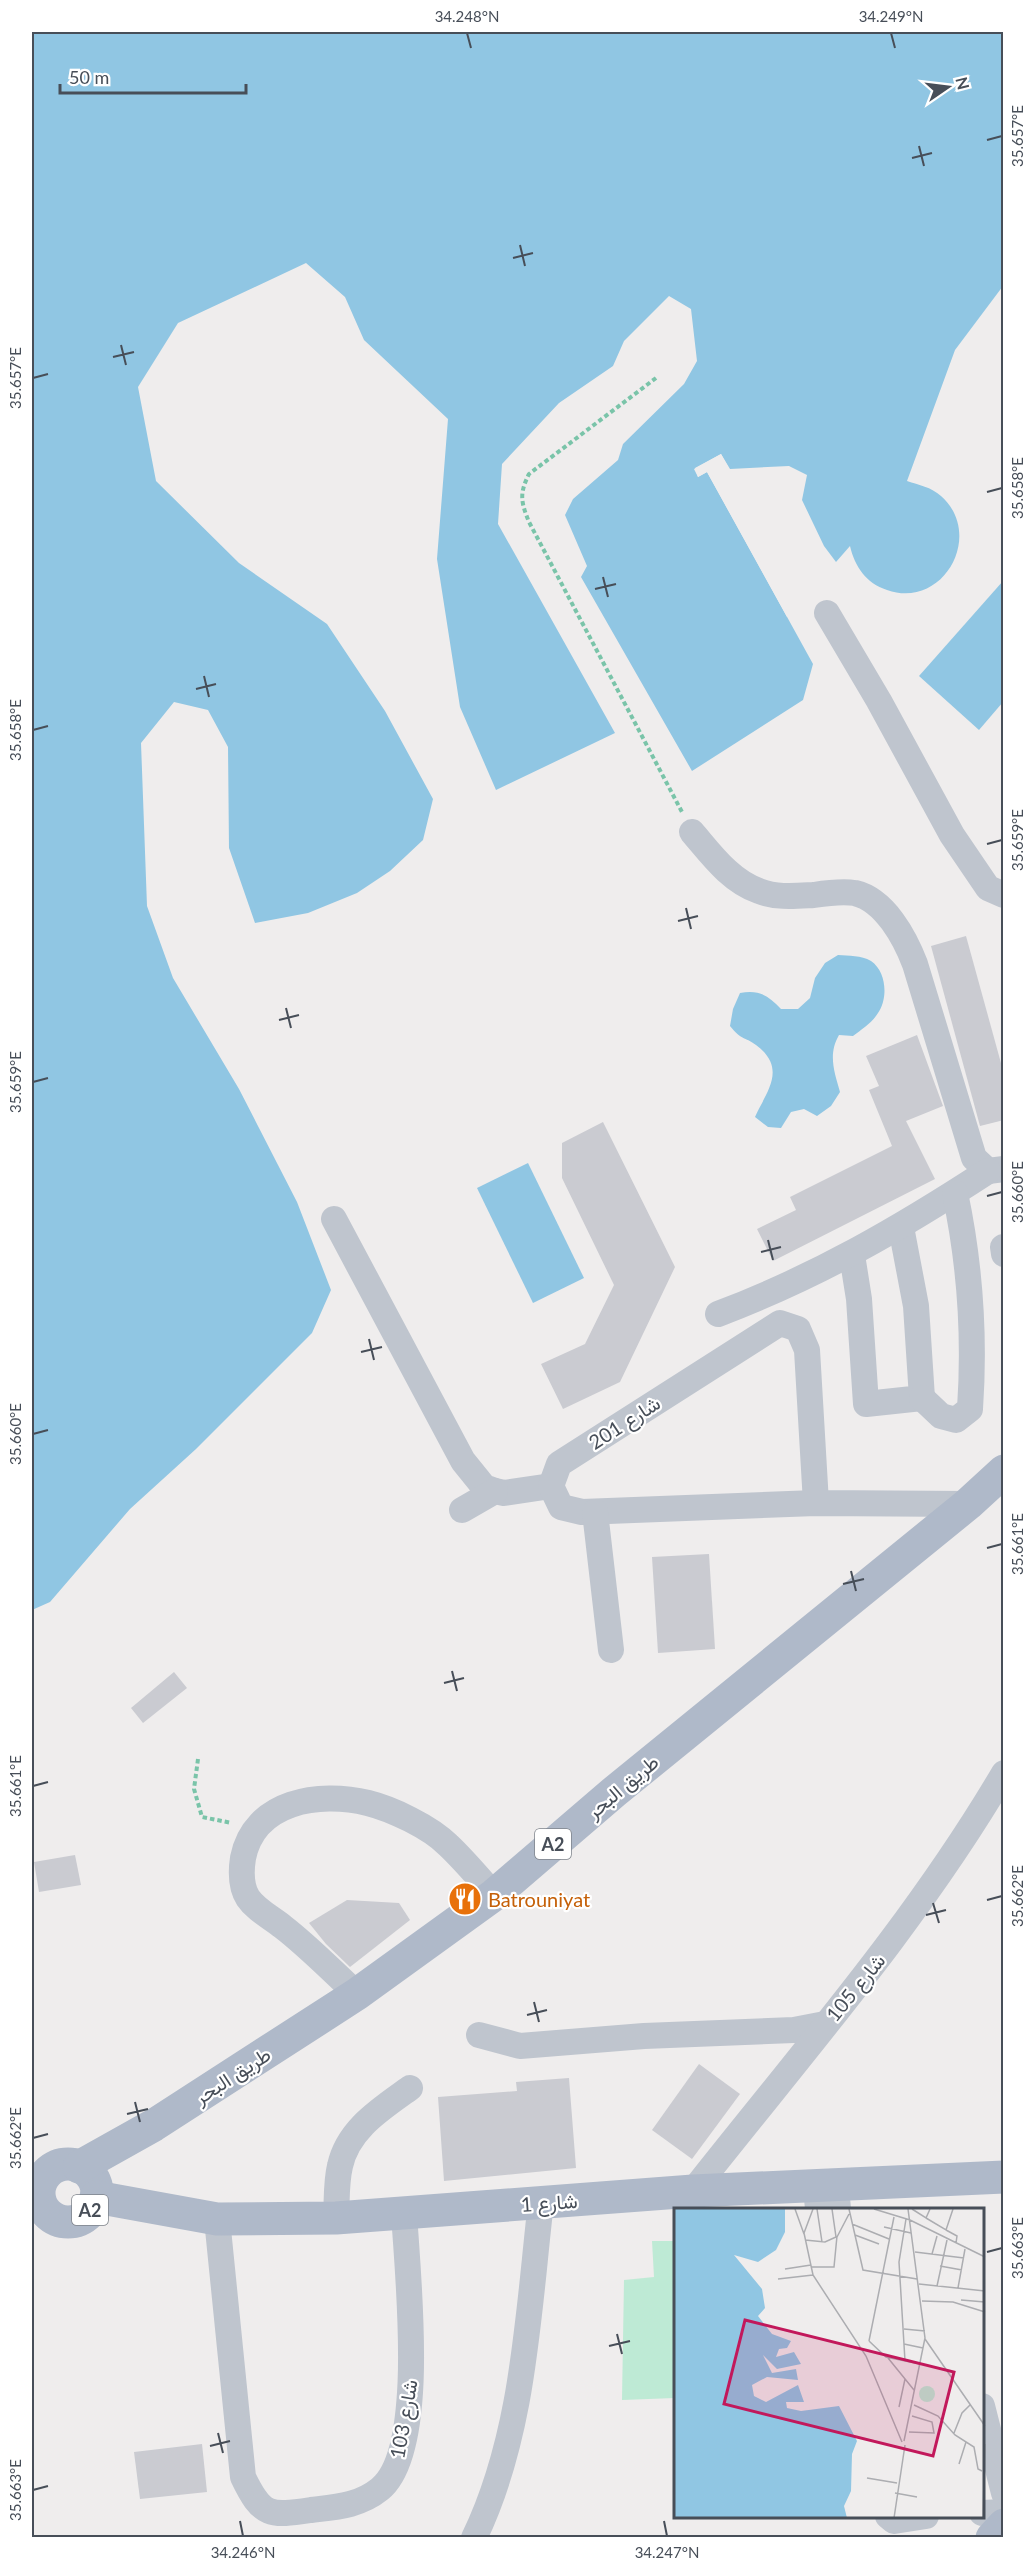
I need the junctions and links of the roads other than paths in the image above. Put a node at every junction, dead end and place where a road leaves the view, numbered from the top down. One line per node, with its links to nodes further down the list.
1 (826, 614): 3 (street)
2 (692, 831): 4 (street)
3 (1004, 895)
4 (996, 1170): 5 (street)
5 (955, 1192): 7 (street); 12 (street)
6 (334, 1219): 15 (street)
7 (901, 1227): 10 (street); 12 (street)
8 (1003, 1247): 9 (street)
9 (1004, 1254)
10 (852, 1255): 11 (street); 12 (street)
11 (718, 1314)
12 (922, 1398)
13 (1000, 1475): 17 (main road, طريق البحر / A2)
14 (550, 1486): 15 (street); 16 (street, شارع 201); 19 (street)
15 (495, 1491): 18 (street)
16 (816, 1503): 17 (street); 19 (street)
17 (968, 1504): 22 (main road, طريق البحر / A2)
18 (462, 1510)
19 (595, 1512): 20 (street)
20 (611, 1650)
21 (1004, 1773): 24 (street, شارع 105)
22 (494, 1895): 23 (main road, طريق البحر / A2); 23 (street)
23 (357, 1994): 27 (main road, طريق البحر / A2)
24 (825, 2024): 25 (street); 30 (street, شارع 105)
25 (479, 2035)
26 (410, 2088): 36 (street)
27 (79, 2167): 28 (main road, A2); 31 (main road, A2)
28 (38, 2177): 35 (main road, A2)
29 (1004, 2178): 32 (main road, شارع 1 / A2)
30 (693, 2191): 32 (main road, شارع 1 / A2); 33 (main road, شارع 1 / A2)
31 (96, 2197): 35 (main road, A2); 37 (main road, شارع 1 / A2)
32 (827, 2198)
33 (541, 2202): 34 (main road, شارع 1 / A2); 45 (street)
34 (404, 2212): 36 (main road, شارع 1 / A2); 37 (street, شارع 103)
35 (39, 2213)
36 (336, 2218): 37 (main road, شارع 1 / A2)
37 (216, 2219)
38 (984, 2414): 39 (street)
39 (1004, 2493)
40 (1004, 2512): 41 (street)
41 (984, 2513)
42 (890, 2518): 43 (street)
43 (918, 2518)
44 (1004, 2525): 46 (main road)
45 (474, 2538)
46 (992, 2538)

